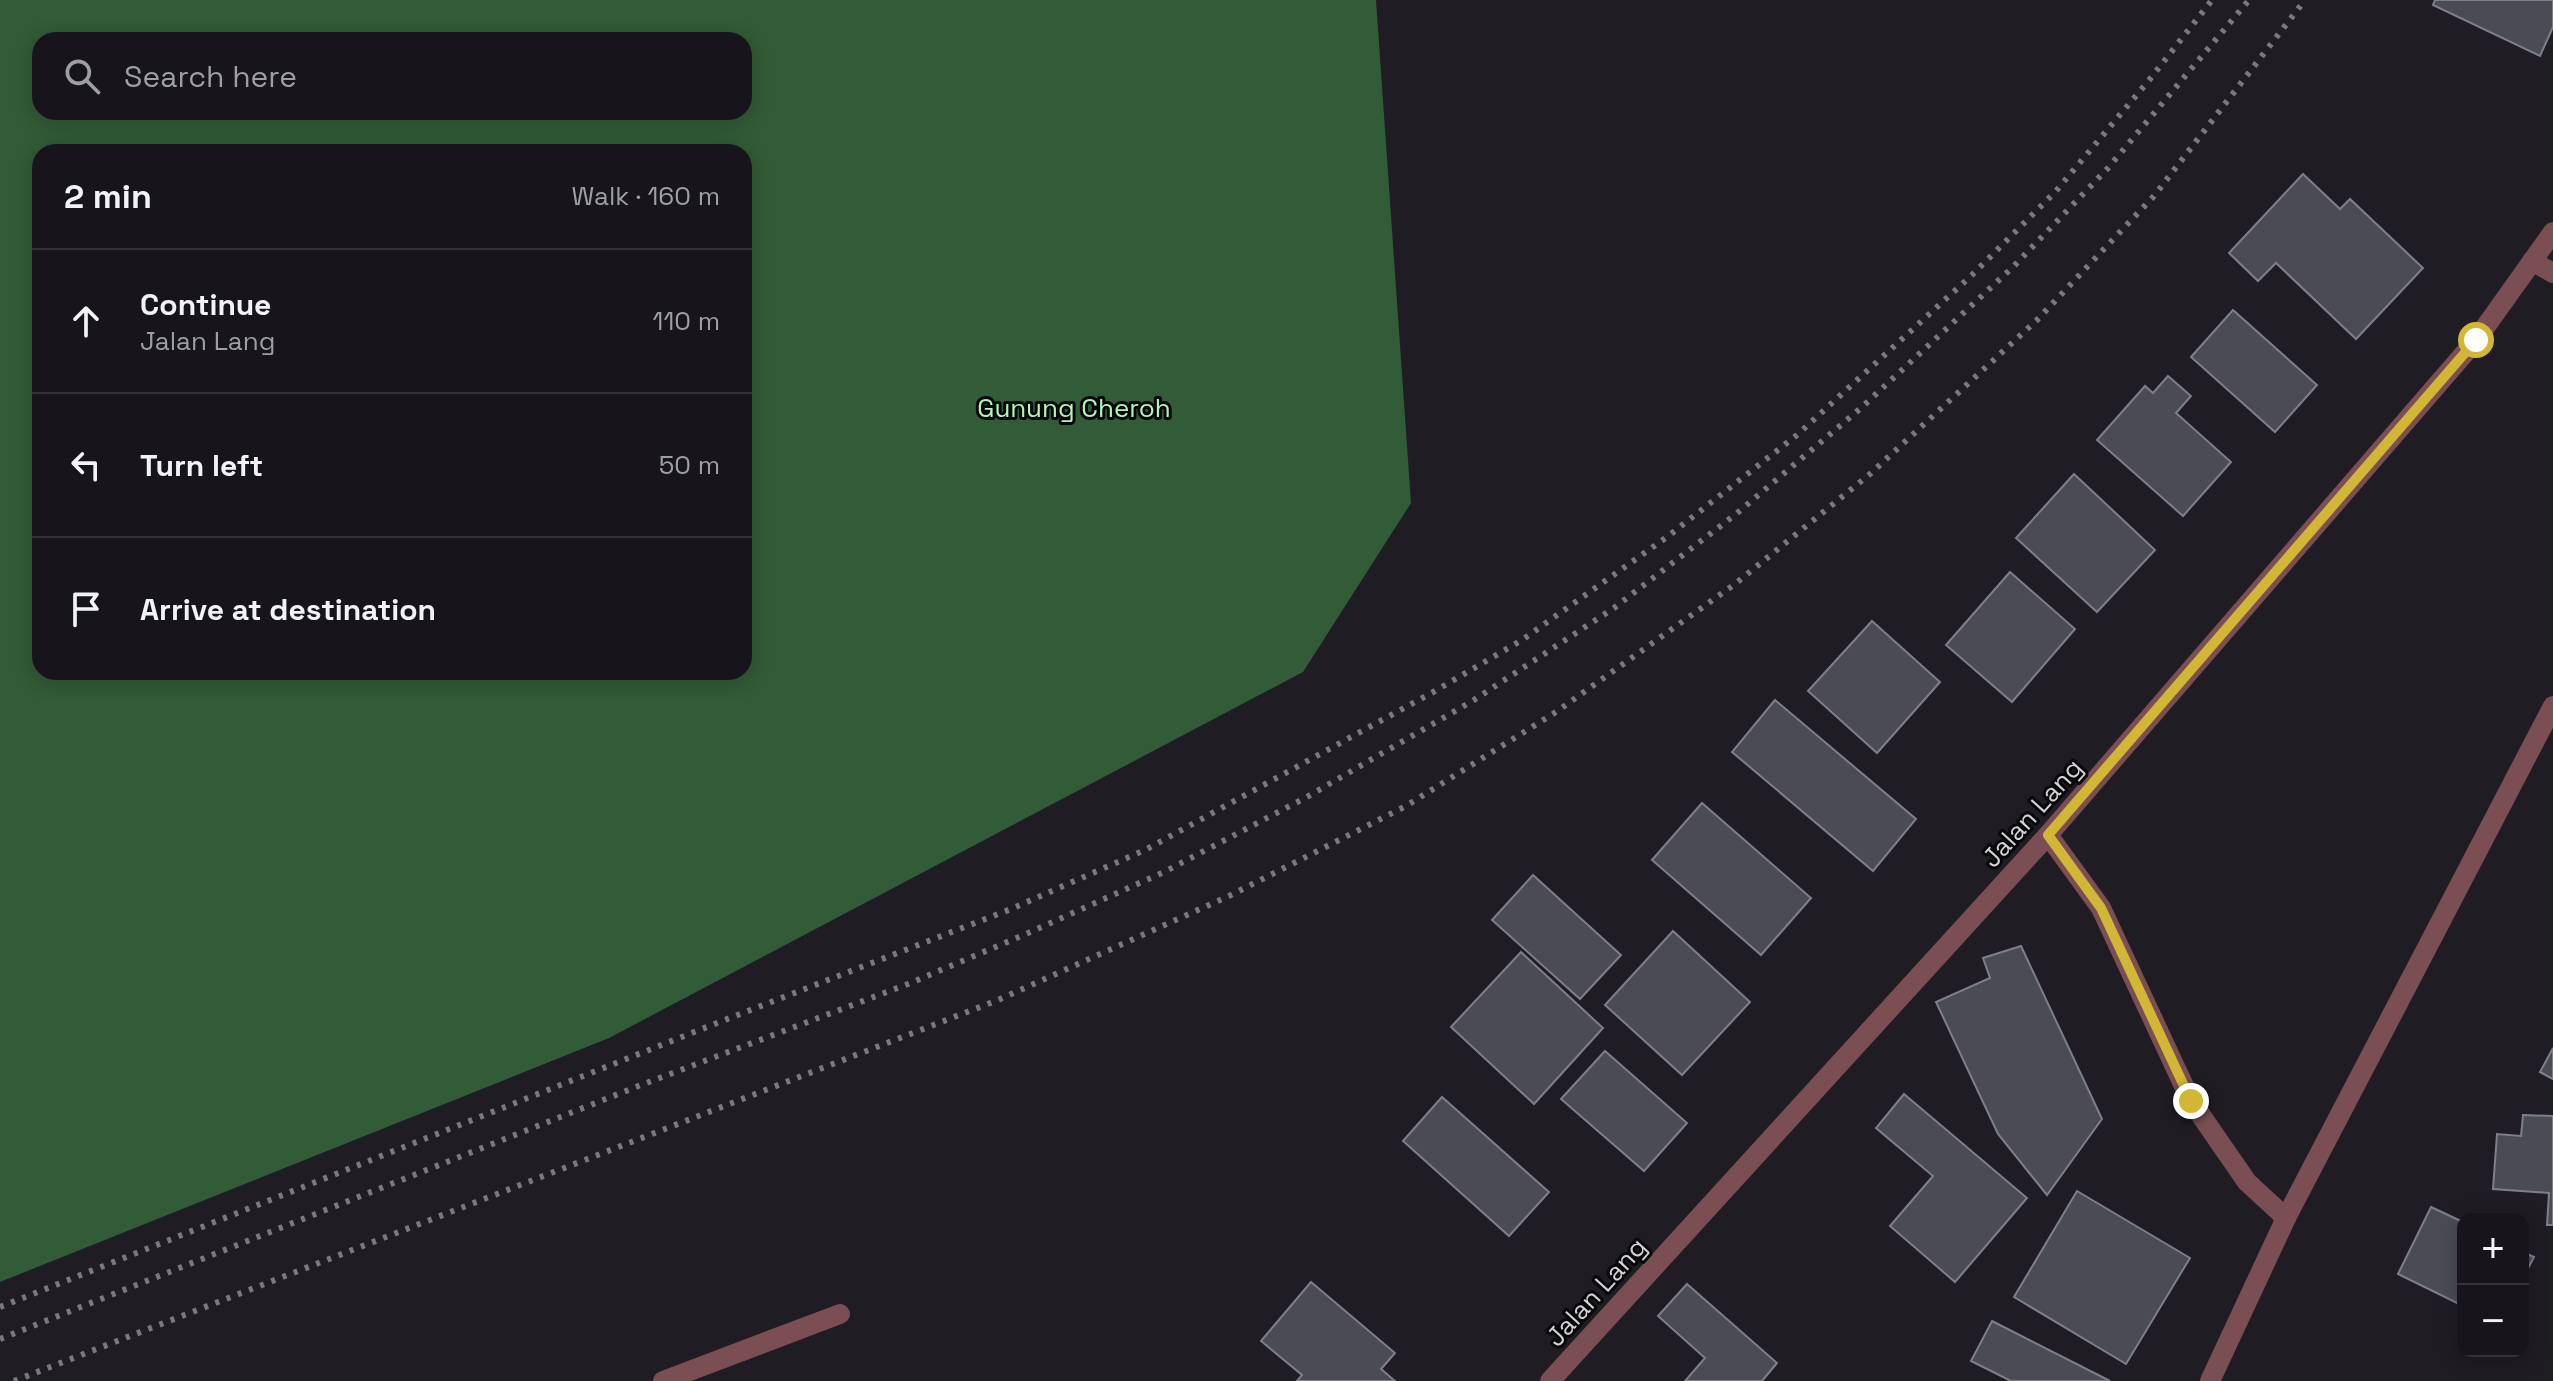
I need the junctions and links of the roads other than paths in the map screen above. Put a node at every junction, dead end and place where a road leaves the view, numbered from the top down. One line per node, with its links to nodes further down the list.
1 (2553, 232): 2 (street, Jalan Lang)
2 (2532, 261): 3 (street); 5 (street, Jalan Lang)
3 (2553, 273)
4 (2553, 706): 6 (street)
5 (2048, 835): 6 (street); 9 (street, Jalan Lang)
6 (2286, 1218): 10 (street)
7 (840, 1314): 8 (street)
8 (663, 1381)
9 (1550, 1381)
10 (2210, 1381)

